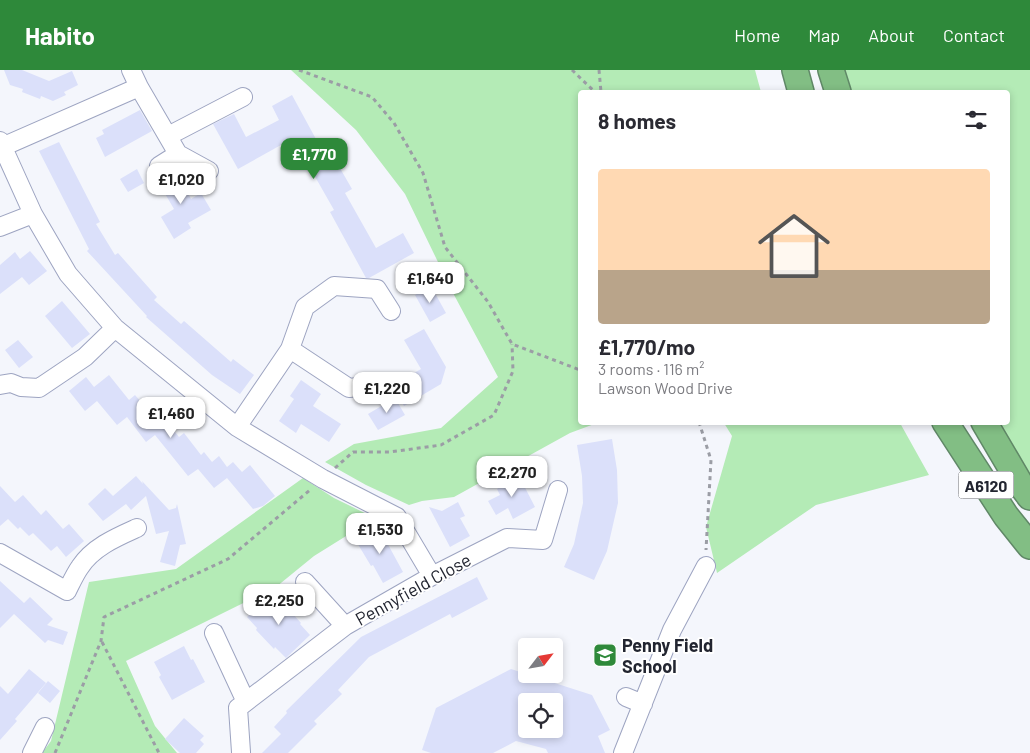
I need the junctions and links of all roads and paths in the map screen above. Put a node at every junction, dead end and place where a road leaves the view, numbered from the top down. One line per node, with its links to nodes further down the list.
1 (131, 70): 7 (street)
2 (299, 70): 22 (path)
3 (572, 70): 8 (path)
4 (598, 70): 9 (path)
5 (795, 70): 10 (highway)
6 (832, 70): 11 (highway)
7 (139, 87): 13 (street); 14 (street)
8 (593, 90)
9 (601, 90)
10 (800, 90)
11 (837, 90)
12 (243, 97): 13 (street)
13 (168, 136): 15 (street)
14 (1, 144): 18 (street)
15 (178, 154): 16 (street); 17 (street)
16 (159, 166)
17 (209, 171)
18 (33, 214): 19 (street); 21 (street)
19 (0, 227)
20 (390, 312): 23 (street)
21 (115, 328): 25 (street); 30 (street)
22 (512, 344): 24 (path); 31 (path)
23 (290, 349): 26 (street); 30 (street)
24 (578, 369)
25 (0, 385)
26 (377, 385)
27 (700, 425): 37 (path)
28 (947, 425): 35 (highway, A6120)
29 (986, 425): 33 (highway, A6120)
30 (237, 427): 31 (street)
31 (323, 479): 38 (street); 42 (path)
32 (558, 490): 38 (street, Pennyfield Close)
33 (1030, 497)
34 (137, 528): 36 (street)
35 (1030, 546)
36 (0, 553)
37 (706, 566): 45 (street)
38 (432, 576): 40 (street, Pennyfield Close)
39 (305, 582): 40 (street)
40 (345, 626): 44 (street, Pennyfield Close)
41 (214, 633): 44 (street)
42 (101, 641): 49 (path); 50 (path)
43 (626, 697): 45 (street)
44 (246, 702): 47 (street)
45 (643, 704): 51 (street)
46 (45, 727): 48 (street)
47 (241, 752)
48 (32, 753)
49 (56, 753)
50 (159, 753)
51 (624, 753)

